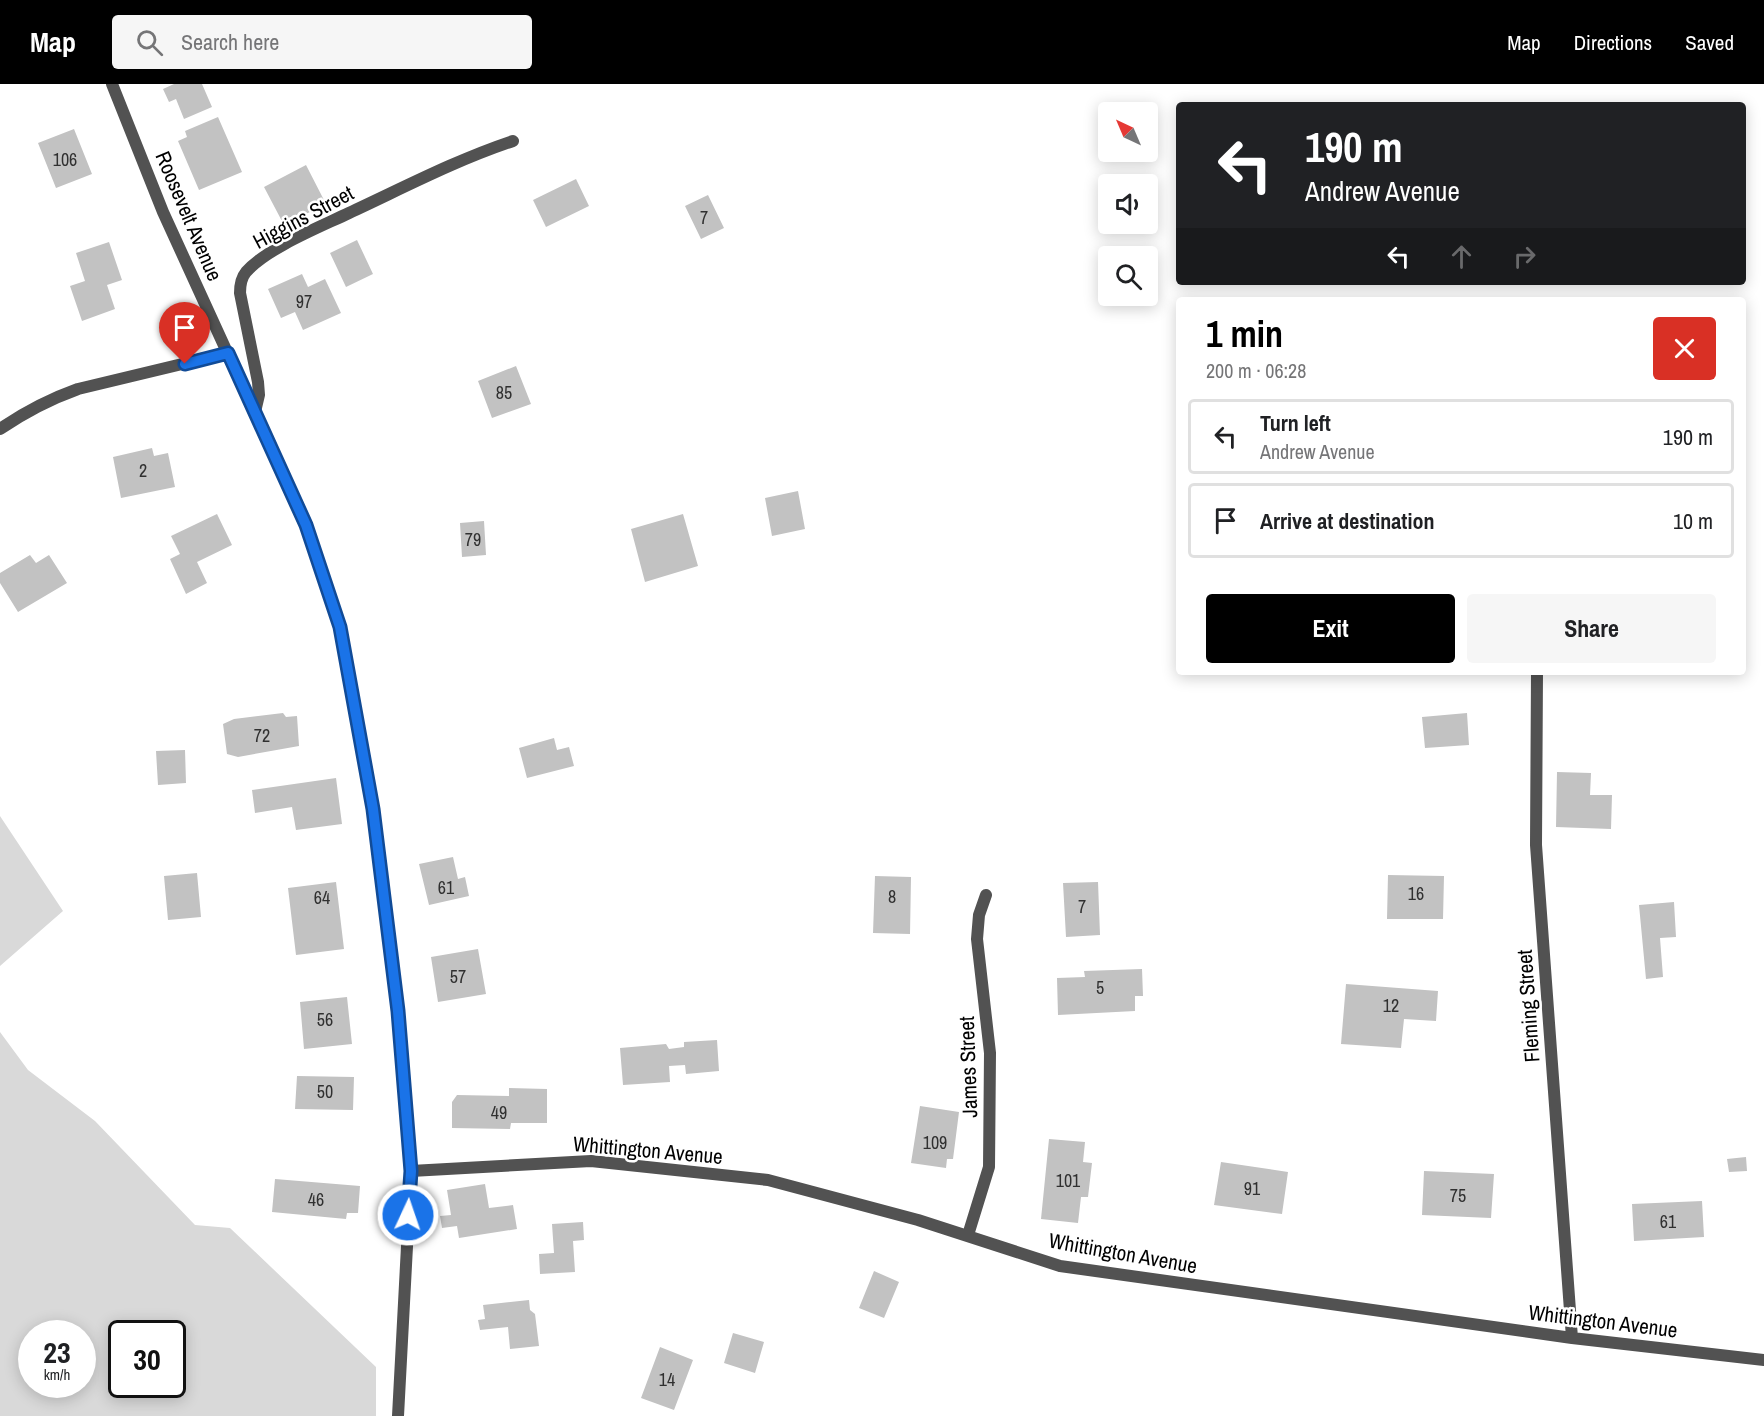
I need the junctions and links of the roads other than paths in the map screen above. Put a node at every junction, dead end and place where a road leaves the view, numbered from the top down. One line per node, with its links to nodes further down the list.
1 (112, 84): 3 (street, Roosevelt Avenue)
2 (513, 141): 4 (street, Higgins Street)
3 (228, 353): 4 (street, Roosevelt Avenue); 5 (street)
4 (255, 412): 8 (street, Roosevelt Avenue)
5 (0, 429)
6 (1537, 675): 10 (street, Fleming Street)
7 (986, 895): 9 (street, James Street)
8 (411, 1171): 9 (street, Whittington Avenue); 12 (street, Roosevelt Avenue)
9 (968, 1235): 10 (street, Whittington Avenue)
10 (1572, 1338): 11 (street, Whittington Avenue)
11 (1764, 1360)
12 (398, 1416)

